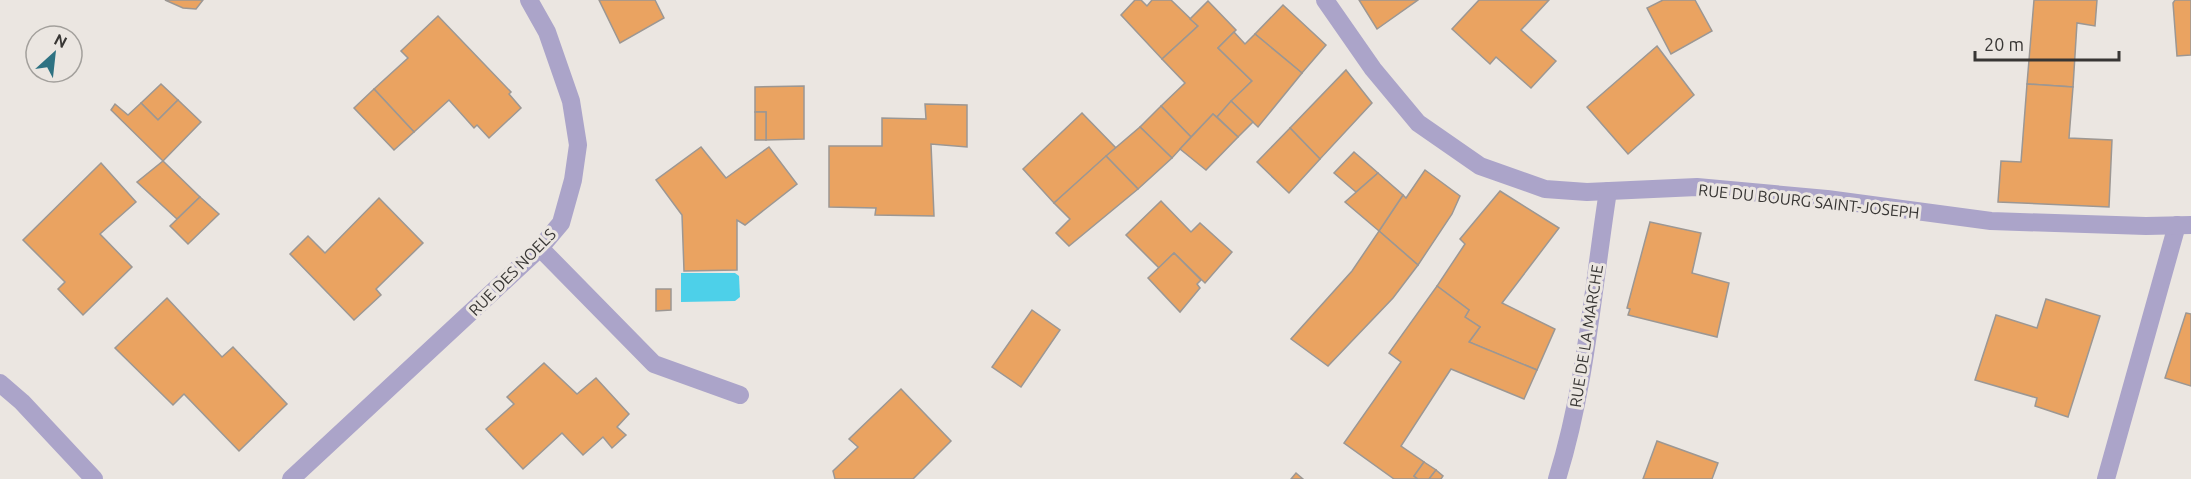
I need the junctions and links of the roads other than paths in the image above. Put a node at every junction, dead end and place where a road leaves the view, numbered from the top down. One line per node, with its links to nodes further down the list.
1 (529, 0): 5 (street, RUE DES NOELS)
2 (1325, 0): 3 (street, RUE DU BOURG SAINT-JOSEPH)
3 (1608, 191): 4 (street, RUE DU BOURG SAINT-JOSEPH); 10 (street, RUE DE LA MARCHE)
4 (2184, 225): 11 (street)
5 (540, 248): 7 (street); 9 (street, RUE DES NOELS)
6 (0, 383): 8 (street)
7 (740, 395)
8 (94, 479)
9 (291, 479)
10 (1557, 479)
11 (2106, 479)

